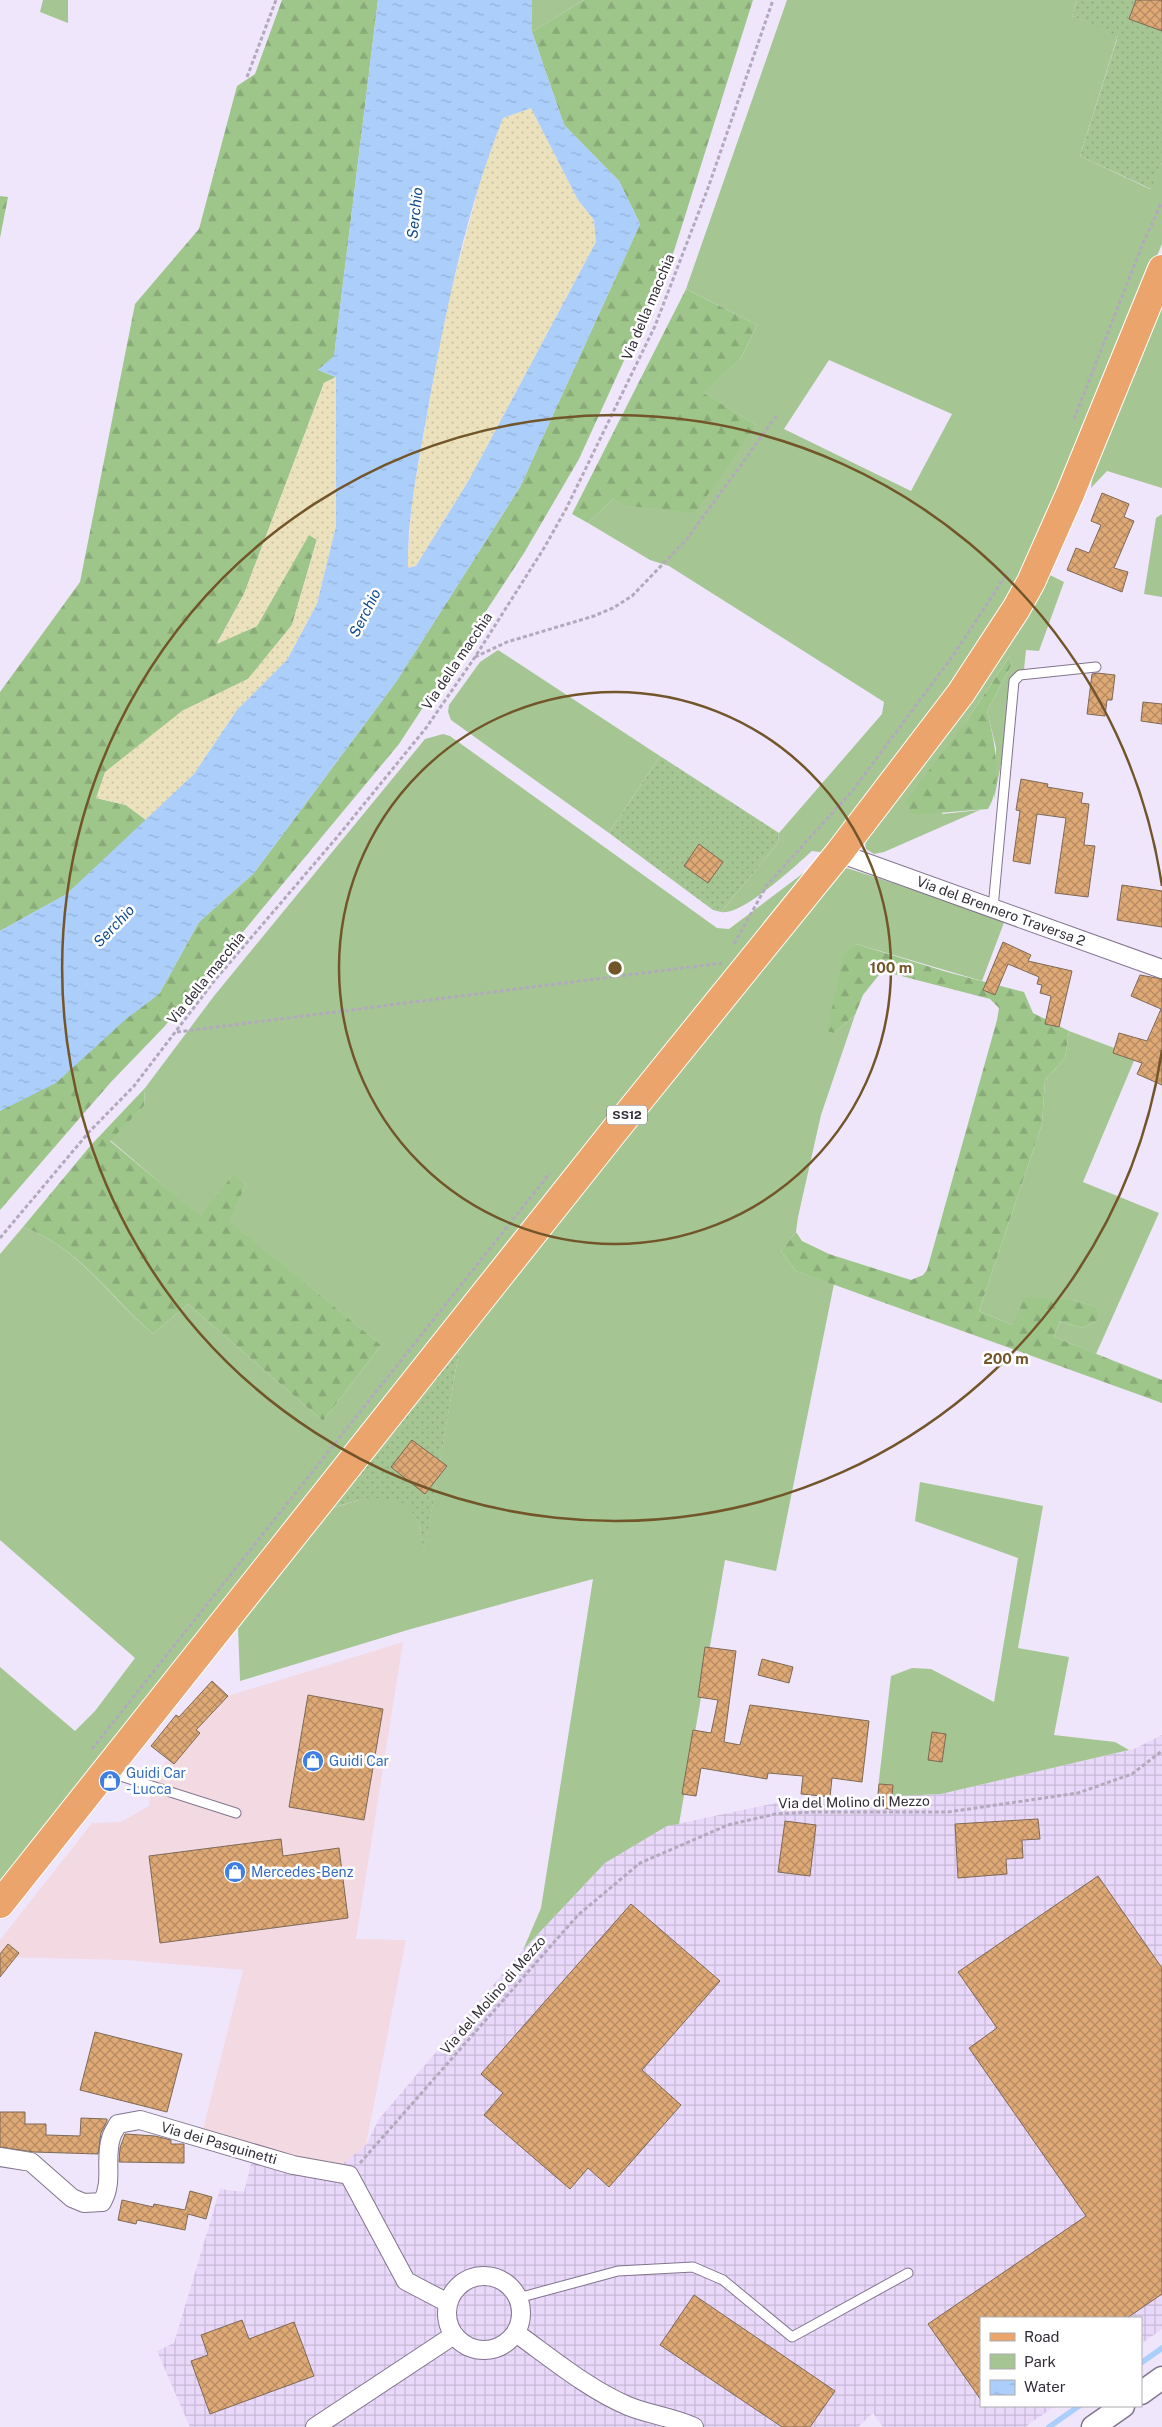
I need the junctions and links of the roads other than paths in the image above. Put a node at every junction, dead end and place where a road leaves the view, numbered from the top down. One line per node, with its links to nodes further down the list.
1 (1162, 269): 3 (main road, SS12)
2 (1096, 667): 4 (lane)
3 (839, 853): 4 (street, Via del Brennero Traversa 2); 6 (main road, SS12)
4 (993, 908): 5 (street, Via del Brennero Traversa 2)
5 (1162, 970)
6 (96, 1764): 7 (lane); 8 (main road, SS12)
7 (236, 1813)
8 (0, 1904)
9 (0, 2157): 12 (street, Via dei Pasquinetti)
10 (908, 2273): 11 (lane)
11 (518, 2298): 12 (street); 13 (street)
12 (448, 2303): 14 (street)
13 (516, 2333): 14 (street); 19 (street)
14 (454, 2335): 18 (street)
15 (1162, 2378): 16 (street)
16 (1142, 2392)
17 (1122, 2407): 20 (street)
18 (315, 2427)
19 (694, 2427)
20 (1093, 2427)

